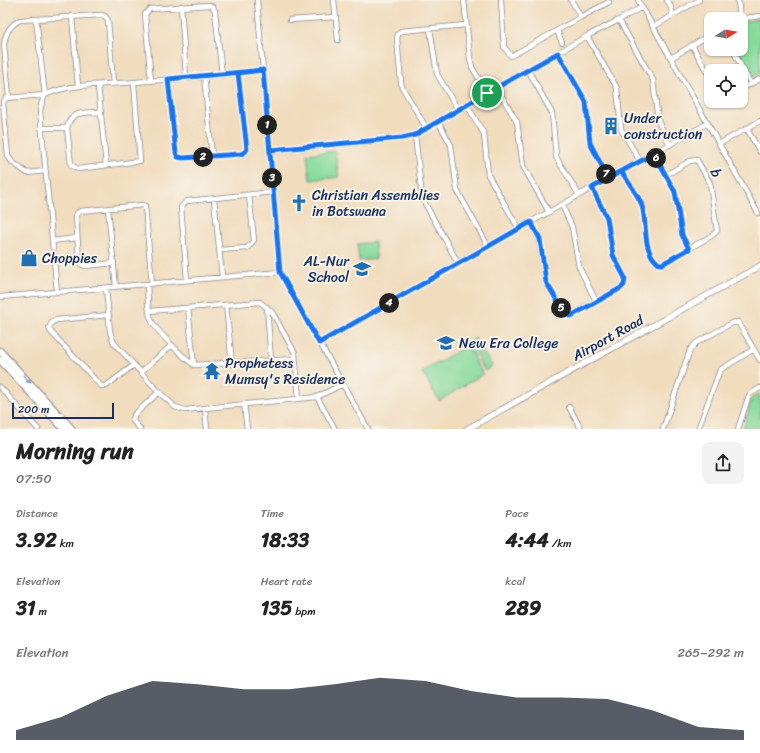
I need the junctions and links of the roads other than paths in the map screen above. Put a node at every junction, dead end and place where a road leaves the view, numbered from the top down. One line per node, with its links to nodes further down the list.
1 (257, 0): 36 (street)
2 (334, 0): 17 (street)
3 (464, 0): 23 (street)
4 (501, 0): 26 (street)
5 (572, 0): 18 (street)
6 (638, 0): 12 (street)
7 (699, 0): 14 (street)
8 (738, 0): 13 (street)
9 (609, 2): 18 (street)
10 (669, 2): 14 (street)
11 (181, 6): 39 (street); 41 (street); 44 (street)
12 (642, 6): 22 (street); 24 (street)
13 (739, 12)
14 (673, 15): 24 (street)
15 (72, 16): 20 (street); 46 (street); 49 (street)
16 (760, 16): 19 (street)
17 (335, 17): 21 (street); 29 (street)
18 (581, 17): 26 (street)
19 (748, 18)
20 (36, 19): 53 (street); 54 (street)
21 (290, 20)
22 (619, 20): 27 (street); 67 (street)
23 (466, 25): 25 (street); 52 (street)
24 (653, 27): 34 (street)
25 (430, 29): 56 (street); 63 (street)
26 (557, 31): 30 (street)
27 (587, 36): 32 (street); 72 (street)
28 (704, 38): 31 (street)
29 (338, 40)
30 (562, 42)
31 (692, 45): 34 (street); 35 (street)
32 (558, 53): 37 (street); 77 (street)
33 (736, 56): 47 (street)
34 (671, 58): 60 (street)
35 (704, 66)
36 (263, 70): 38 (street); 68 (street)
37 (528, 70): 51 (street); 81 (street)
38 (238, 73): 39 (street); 71 (street)
39 (222, 74): 40 (street)
40 (204, 76): 41 (street); 71 (street)
41 (186, 77): 42 (street)
42 (168, 79): 44 (street); 71 (street)
43 (760, 79): 47 (street)
44 (151, 81): 45 (street)
45 (134, 82): 46 (street); 73 (street)
46 (112, 84): 48 (street)
47 (751, 84): 50 (street)
48 (98, 85): 49 (street); 57 (street)
49 (78, 86): 53 (street)
50 (748, 86)
51 (497, 88): 52 (street); 85 (street)
52 (487, 93): 55 (street)
53 (45, 95): 54 (street); 61 (street)
54 (9, 97): 74 (street)
55 (467, 105): 56 (street); 88 (street)
56 (458, 110): 58 (street)
57 (100, 112): 62 (street); 73 (street)
58 (438, 121): 63 (street); 91 (street)
59 (760, 121): 64 (street)
60 (708, 123): 66 (street); 67 (street)
61 (41, 128): 62 (street); 74 (street)
62 (67, 128): 73 (street)
63 (427, 129): 65 (street)
64 (747, 129): 66 (street); 69 (street)
65 (415, 135): 68 (street); 95 (street)
66 (719, 144): 86 (street)
67 (670, 145): 70 (street)
68 (270, 150): 79 (street)
69 (760, 152)
70 (654, 154): 72 (street); 76 (street)
71 (212, 156)
72 (640, 161): 75 (street)
73 (106, 165)
74 (45, 171): 90 (street)
75 (621, 171): 77 (street); 92 (street)
76 (666, 176): 92 (street); 92 (street, b)
77 (608, 178): 78 (street)
78 (592, 188): 81 (street); 105 (street)
79 (274, 192): 80 (street); 97 (street)
80 (249, 195): 82 (street); 93 (street)
81 (579, 195): 83 (street)
82 (214, 198): 93 (street); 99 (street)
83 (562, 205): 85 (street); 105 (street)
84 (108, 209): 89 (street); 94 (street); 100 (street)
85 (548, 212): 87 (street)
86 (758, 213)
87 (531, 222): 88 (street); 105 (street)
88 (518, 229): 91 (street)
89 (77, 238): 90 (street); 94 (street)
90 (52, 241): 103 (street)
91 (488, 246): 95 (street)
92 (689, 249)
93 (220, 250): 98 (street)
94 (114, 263): 101 (street)
95 (458, 263): 111 (street)
96 (760, 266): 132 (main road, Airport Road)
97 (280, 272): 98 (street); 111 (street)
98 (222, 277): 99 (street)
99 (187, 280): 100 (street)
100 (150, 284): 101 (street); 109 (street)
101 (116, 287): 102 (street)
102 (106, 288): 103 (street); 110 (street)
103 (57, 292): 104 (street)
104 (0, 297)
105 (596, 301)
106 (226, 305): 107 (street); 108 (street); 119 (street)
107 (266, 307): 115 (street); 118 (street)
108 (188, 308): 109 (street); 121 (street)
109 (149, 311): 112 (street)
110 (109, 315): 120 (street); 120 (street)
111 (319, 343): 123 (street)
112 (172, 345): 121 (street); 122 (street)
113 (754, 349): 117 (street); 144 (street); 145 (street)
114 (0, 351): 135 (highway, one-way to 135)
115 (295, 359): 118 (street); 128 (street)
116 (0, 360): 134 (highway)
117 (760, 360)
118 (271, 361): 119 (street)
119 (232, 364): 121 (street)
120 (134, 365): 122 (street)
121 (194, 365)
122 (141, 372): 126 (street)
123 (343, 384): 127 (street); 140 (street)
124 (0, 387): 133 (street)
125 (760, 388): 146 (street)
126 (159, 392): 131 (street); 136 (street)
127 (317, 397): 128 (street); 139 (street)
128 (299, 399): 129 (street)
129 (244, 404): 131 (street); 138 (street)
130 (569, 407): 143 (street)
131 (205, 408): 137 (street)
132 (501, 411): 141 (main road, Airport Road); 142 (main road)
133 (38, 429)
134 (64, 429)
135 (72, 429)
136 (140, 429)
137 (207, 429)
138 (247, 429)
139 (334, 429)
140 (368, 429)
141 (467, 429)
142 (474, 429)
143 (581, 429)
144 (663, 429)
145 (698, 429)
146 (738, 429)

